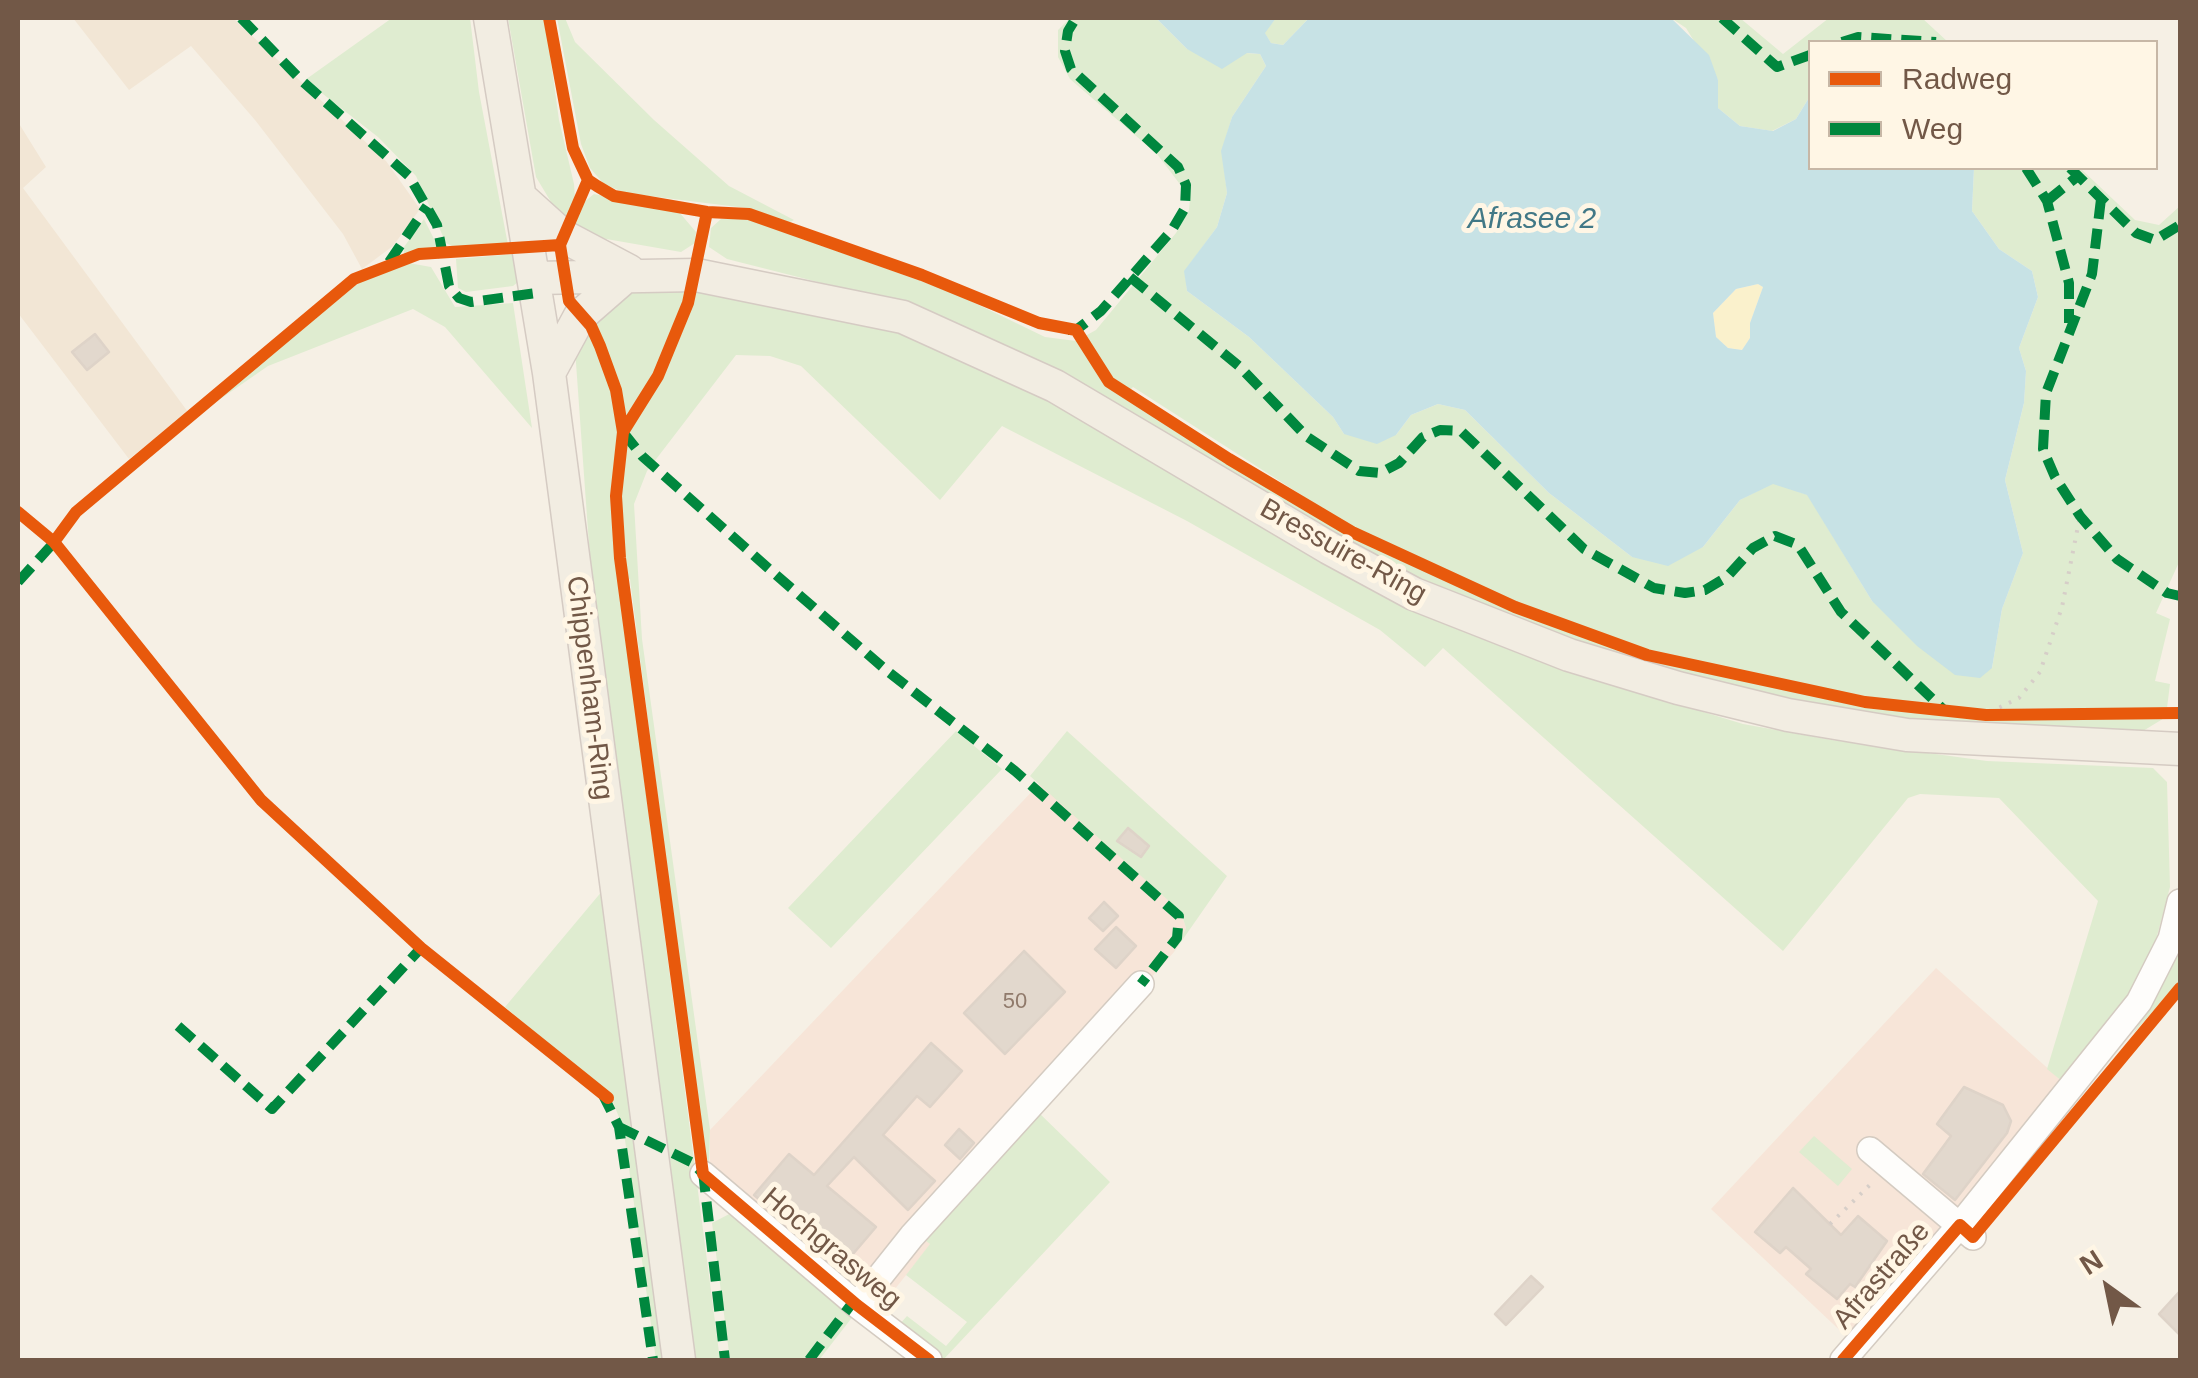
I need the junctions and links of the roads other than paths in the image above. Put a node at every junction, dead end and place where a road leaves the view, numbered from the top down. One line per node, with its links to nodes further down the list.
1 (490, 18): 2 (main road, Chippenham-Ring)
2 (522, 199): 3 (main road); 4 (main road, Chippenham-Ring)
3 (631, 274): 4 (main road, Bressuire-Ring); 5 (main road); 6 (main road, Bressuire-Ring)
4 (536, 278): 5 (main road, Chippenham-Ring)
5 (550, 373): 13 (main road, Chippenham-Ring)
6 (2180, 750)
7 (2180, 902): 11 (street, Afrastraße)
8 (1141, 984): 12 (street, Hochgrasweg)
9 (1888, 1161): 11 (street)
10 (703, 1174): 12 (street, Hochgrasweg)
11 (1966, 1231): 15 (street, Afrastraße)
12 (856, 1306): 14 (street, Hochgrasweg)
13 (679, 1360)
14 (929, 1360)
15 (1842, 1360)

